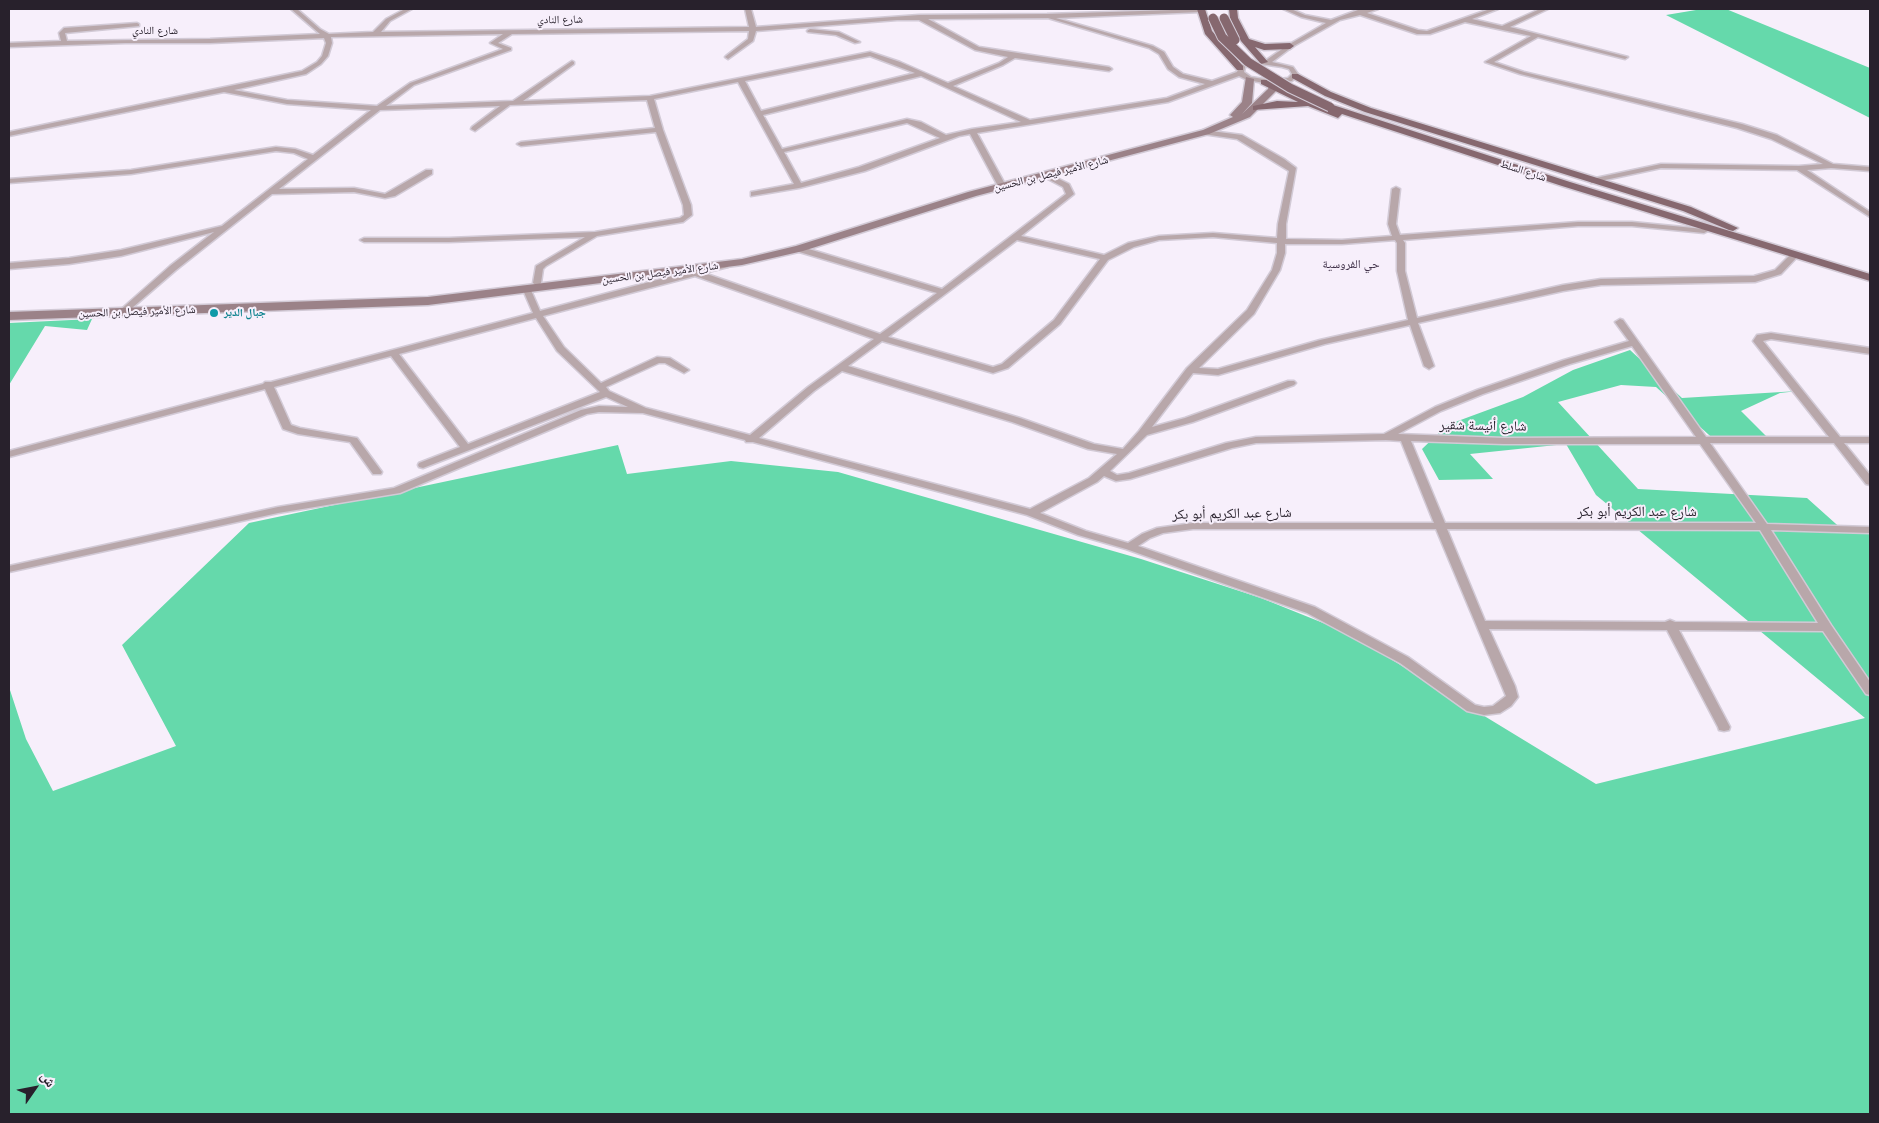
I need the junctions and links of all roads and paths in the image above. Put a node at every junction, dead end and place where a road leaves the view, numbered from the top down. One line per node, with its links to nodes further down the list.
1 (294, 9): 25 (street)
2 (409, 9): 24 (street)
3 (748, 9): 22 (street)
4 (1109, 9): 12 (street)
5 (1201, 9): 12 (street, شارع النادي); 40 (main road)
6 (1233, 9): 29 (main road)
7 (1286, 9): 18 (street)
8 (1375, 9): 11 (street)
9 (1496, 9): 17 (street)
10 (1545, 9): 21 (street)
11 (1358, 12): 17 (street); 18 (street)
12 (1120, 13): 15 (street, شارع النادي)
13 (1212, 13): 87 (main road, شارع السلط, bridge)
14 (1224, 13): 79 (main road, شارع السلط, bridge)
15 (1047, 16): 16 (street, شارع النادي); 43 (street)
16 (920, 17): 20 (street, شارع النادي); 34 (street)
17 (1465, 20): 21 (street)
18 (1331, 22): 27 (street)
19 (137, 25): 30 (street)
20 (766, 28): 22 (street, شارع النادي); 28 (street)
21 (1502, 28): 26 (street)
22 (753, 29): 23 (street, شارع النادي); 33 (street)
23 (512, 31): 24 (street, شارع النادي); 50 (street)
24 (375, 34): 25 (street, شارع النادي)
25 (327, 35): 30 (street, شارع النادي); 46 (street)
26 (1537, 35): 35 (street); 65 (street)
27 (1309, 36): 32 (street); 39 (street)
28 (858, 42)
29 (1245, 42): 32 (main road); 36 (main road)
30 (65, 44): 31 (street, شارع النادي)
31 (9, 46)
32 (1290, 46): 36 (street)
33 (728, 56)
34 (1014, 56): 38 (street); 45 (street)
35 (1625, 57)
36 (1265, 62): 39 (street); 40 (street)
37 (572, 63): 48 (street)
38 (1109, 69)
39 (1293, 72): 44 (street); 71 (main road)
40 (1243, 73): 43 (street); 44 (street); 72 (street, شارع الأمير فيصل بن الحسين)
41 (921, 74): 42 (street); 45 (street); 52 (street)
42 (741, 81): 47 (street); 52 (street)
43 (1212, 83): 53 (street)
44 (1270, 84): 49 (main road); 51 (street, شارع الأمير فيصل بن الحسين)
45 (946, 86): 53 (street)
46 (223, 89): 50 (street); 59 (street)
47 (650, 98): 48 (street); 56 (street)
48 (512, 102): 50 (street); 55 (street)
49 (1315, 106): 51 (main road); 80 (main road)
50 (378, 108): 64 (street)
51 (1256, 108): 54 (street, شارع الأمير فيصل بن الحسين)
52 (761, 113): 63 (street)
53 (1028, 122): 57 (street)
54 (1227, 124): 58 (street, شارع الأمير فيصل بن الحسين); 61 (street)
55 (475, 129)
56 (659, 130): 62 (street); 81 (street)
57 (972, 131): 60 (street); 72 (street)
58 (1206, 132): 61 (street); 69 (street, شارع الأمير فيصل بن الحسين)
59 (9, 134)
60 (944, 137): 63 (street); 73 (street)
61 (1238, 137): 85 (street)
62 (521, 144)
63 (781, 151): 73 (street)
64 (313, 158): 70 (street); 75 (street)
65 (1831, 166): 66 (street); 67 (street)
66 (1799, 168): 71 (street); 77 (street)
67 (1870, 169)
68 (429, 172): 75 (street)
69 (1047, 175): 72 (street, شارع الأمير فيصل بن الحسين); 82 (street)
70 (9, 181)
71 (1594, 181): 79 (main road)
72 (1001, 183): 86 (street, شارع الأمير فيصل بن الحسين); 95 (street, شارع الأمير فيصل بن الحسين)
73 (799, 186): 76 (street)
74 (1396, 189): 83 (street)
75 (271, 192): 78 (street)
76 (754, 194)
77 (1870, 215)
78 (225, 227): 91 (street); 98 (street)
79 (1737, 230): 92 (main road, شارع السلط)
80 (1704, 232): 83 (street); 87 (main road)
81 (596, 234): 84 (street); 96 (street)
82 (1013, 237): 89 (street); 97 (street)
83 (1398, 238): 85 (street); 102 (street)
84 (364, 240)
85 (1282, 241): 89 (street); 111 (street)
86 (799, 249): 90 (street, شارع الأمير فيصل بن الحسين); 97 (street)
87 (1781, 251): 88 (main road, شارع السلط)
88 (1795, 255): 94 (main road, شارع السلط); 102 (street)
89 (1105, 258): 104 (street)
90 (727, 265): 93 (street); 95 (street, شارع الأمير فيصل بن الحسين)
91 (9, 266)
92 (1870, 272)
93 (696, 273): 100 (street); 104 (street)
94 (1870, 278)
95 (559, 283): 96 (street, شارع الأمير فيصل بن الحسين)
96 (532, 286): 98 (street, شارع الأمير فيصل بن الحسين); 100 (street)
97 (944, 292): 104 (street)
98 (126, 309): 99 (street, شارع الأمير فيصل بن الحسين); 101 (street, شارع الأمير فيصل بن الحسين)
99 (9, 310)
100 (538, 314): 107 (street); 114 (street)
101 (9, 316)
102 (1413, 321): 108 (street); 111 (street)
103 (1620, 322): 105 (street)
104 (881, 338): 109 (street)
105 (1633, 343): 118 (street); 126 (street)
106 (1870, 351): 124 (street)
107 (394, 353): 113 (street); 127 (street)
108 (1429, 366)
109 (840, 367): 123 (street); 128 (street)
110 (684, 370): 114 (street)
111 (1190, 370): 119 (street)
112 (1291, 383): 119 (street)
113 (268, 384): 129 (street); 131 (street)
114 (602, 390): 115 (street); 116 (street)
115 (643, 410): 117 (street); 123 (street)
116 (560, 411): 117 (street); 127 (street)
117 (572, 417): 139 (street)
118 (1409, 426): 120 (street); 122 (street)
119 (1143, 433): 128 (street)
120 (1386, 437): 121 (street, شارع أنيسة شقير); 132 (street, شارع أنيسة شقير)
121 (1405, 439): 122 (street, شارع أنيسة شقير); 136 (street)
122 (1422, 439): 126 (street, شارع أنيسة شقير)
123 (750, 440): 134 (street)
124 (1836, 440): 125 (street, شارع أنيسة شقير); 126 (street, شارع أنيسة شقير); 133 (street)
125 (1870, 440)
126 (1704, 441): 135 (street)
127 (466, 448): 130 (street)
128 (1125, 452): 132 (street)
129 (9, 454)
130 (423, 466)
131 (377, 472)
132 (1104, 472): 134 (street)
133 (1870, 482)
134 (1031, 513): 138 (street)
135 (1763, 526): 136 (street, شارع عبد الكريم أبو بكر); 137 (street, شارع عبد الكريم أبو بكر); 142 (street)
136 (1441, 527): 138 (street, شارع عبد الكريم أبو بكر); 141 (street)
137 (1870, 530)
138 (1130, 547): 141 (street)
139 (9, 569)
140 (1670, 624): 141 (street); 142 (street); 144 (street)
141 (1481, 625)
142 (1826, 627): 143 (street)
143 (1870, 691)
144 (1724, 727)

